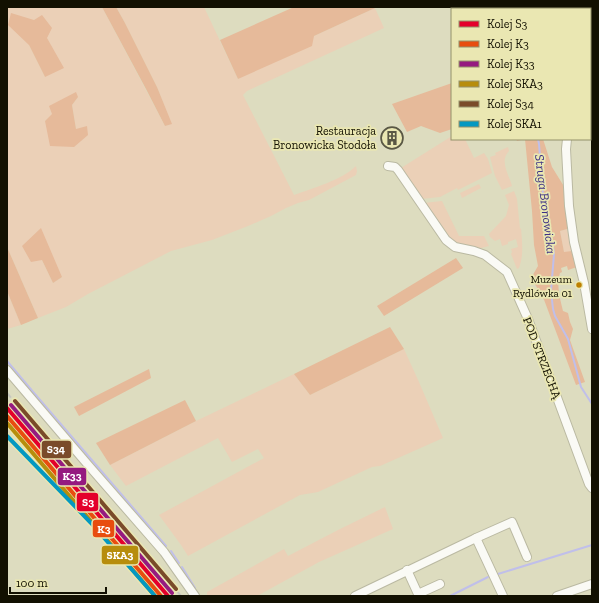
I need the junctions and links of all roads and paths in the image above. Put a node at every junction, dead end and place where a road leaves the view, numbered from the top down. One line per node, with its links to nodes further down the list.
1 (567, 140): 3 (street)
2 (388, 166): 5 (street, POD STRZECHĄ)
3 (592, 329)
4 (7, 370): 11 (street)
5 (592, 488)
6 (476, 538): 7 (street); 8 (street); 13 (street)
7 (527, 557)
8 (407, 570): 9 (street); 12 (street)
9 (440, 584)
10 (592, 584): 14 (street)
11 (195, 596)
12 (355, 596)
13 (503, 596)
14 (557, 596)

